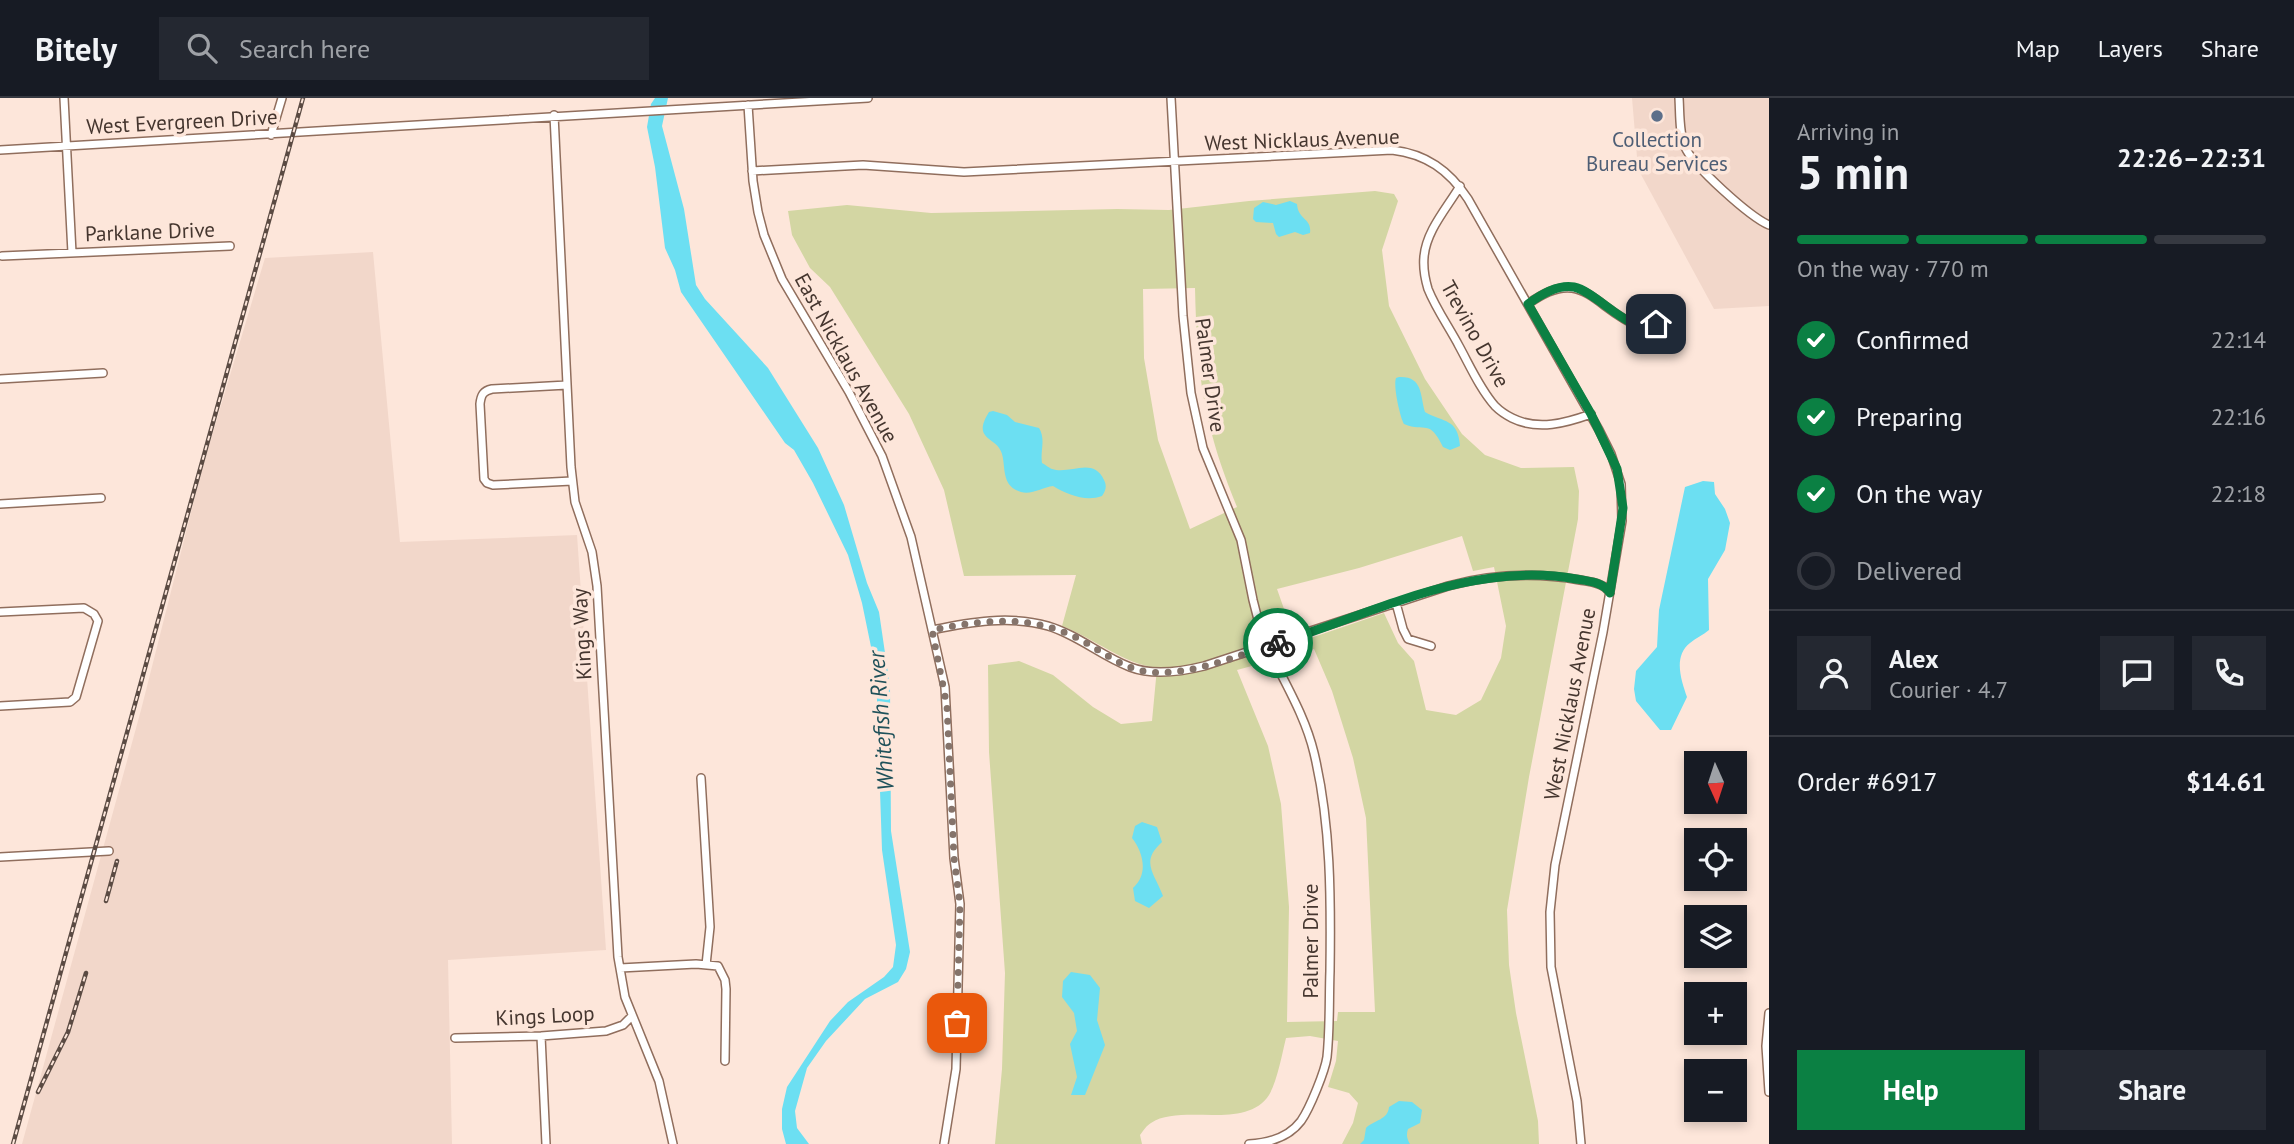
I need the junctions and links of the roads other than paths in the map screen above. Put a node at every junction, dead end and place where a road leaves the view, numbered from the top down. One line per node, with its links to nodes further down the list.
1 (64, 98): 9 (street, Parklane Drive)
2 (282, 98): 8 (street)
3 (868, 98): 6 (street, West Evergreen Drive)
4 (1171, 98): 11 (street, Palmer Drive)
5 (1679, 98): 14 (street)
6 (748, 105): 7 (street, West Evergreen Drive); 12 (street, East Nicklaus Avenue)
7 (554, 115): 8 (street, West Evergreen Drive); 22 (street, Kings Way)
8 (271, 135): 9 (street, West Evergreen Drive)
9 (67, 146): 10 (street, West Evergreen Drive); 16 (street, Parklane Drive)
10 (0, 150)
11 (1174, 162): 12 (street); 13 (street, West Nicklaus Avenue); 31 (street, Palmer Drive)
12 (752, 170): 30 (street, East Nicklaus Avenue)
13 (1460, 186): 18 (street, West Nicklaus Avenue); 23 (street, Trevino Drive)
14 (1769, 225)
15 (230, 246): 16 (street, Parklane Drive)
16 (72, 253): 17 (street, Parklane Drive)
17 (2, 256)
18 (1528, 304): 19 (street); 23 (street, West Nicklaus Avenue)
19 (1661, 310)
20 (103, 373): 21 (street)
21 (0, 379)
22 (568, 385): 24 (street, Kings Way); 24 (street)
23 (1591, 414): 27 (street, West Nicklaus Avenue)
24 (572, 481): 38 (street, Kings Way)
25 (101, 498): 26 (street)
26 (0, 504)
27 (1610, 593): 28 (street); 49 (street, West Nicklaus Avenue)
28 (1396, 603): 31 (street); 32 (street)
29 (0, 612): 33 (street)
30 (932, 630): 31 (street); 47 (street, East Nicklaus Avenue)
31 (1266, 646): 48 (street, Palmer Drive)
32 (1431, 646)
33 (0, 706)
34 (701, 778): 37 (street)
35 (108, 851): 36 (street)
36 (0, 857)
37 (706, 965): 38 (street); 43 (street)
38 (620, 968): 40 (street, Kings Way)
39 (1769, 1013): 44 (street)
40 (632, 1016): 41 (street, Kings Loop); 46 (street, Kings Way)
41 (541, 1036): 42 (street, Kings Loop); 45 (street)
42 (455, 1038)
43 (725, 1061)
44 (1769, 1092)
45 (546, 1144)
46 (673, 1144)
47 (944, 1144)
48 (1249, 1144)
49 (1581, 1144)

